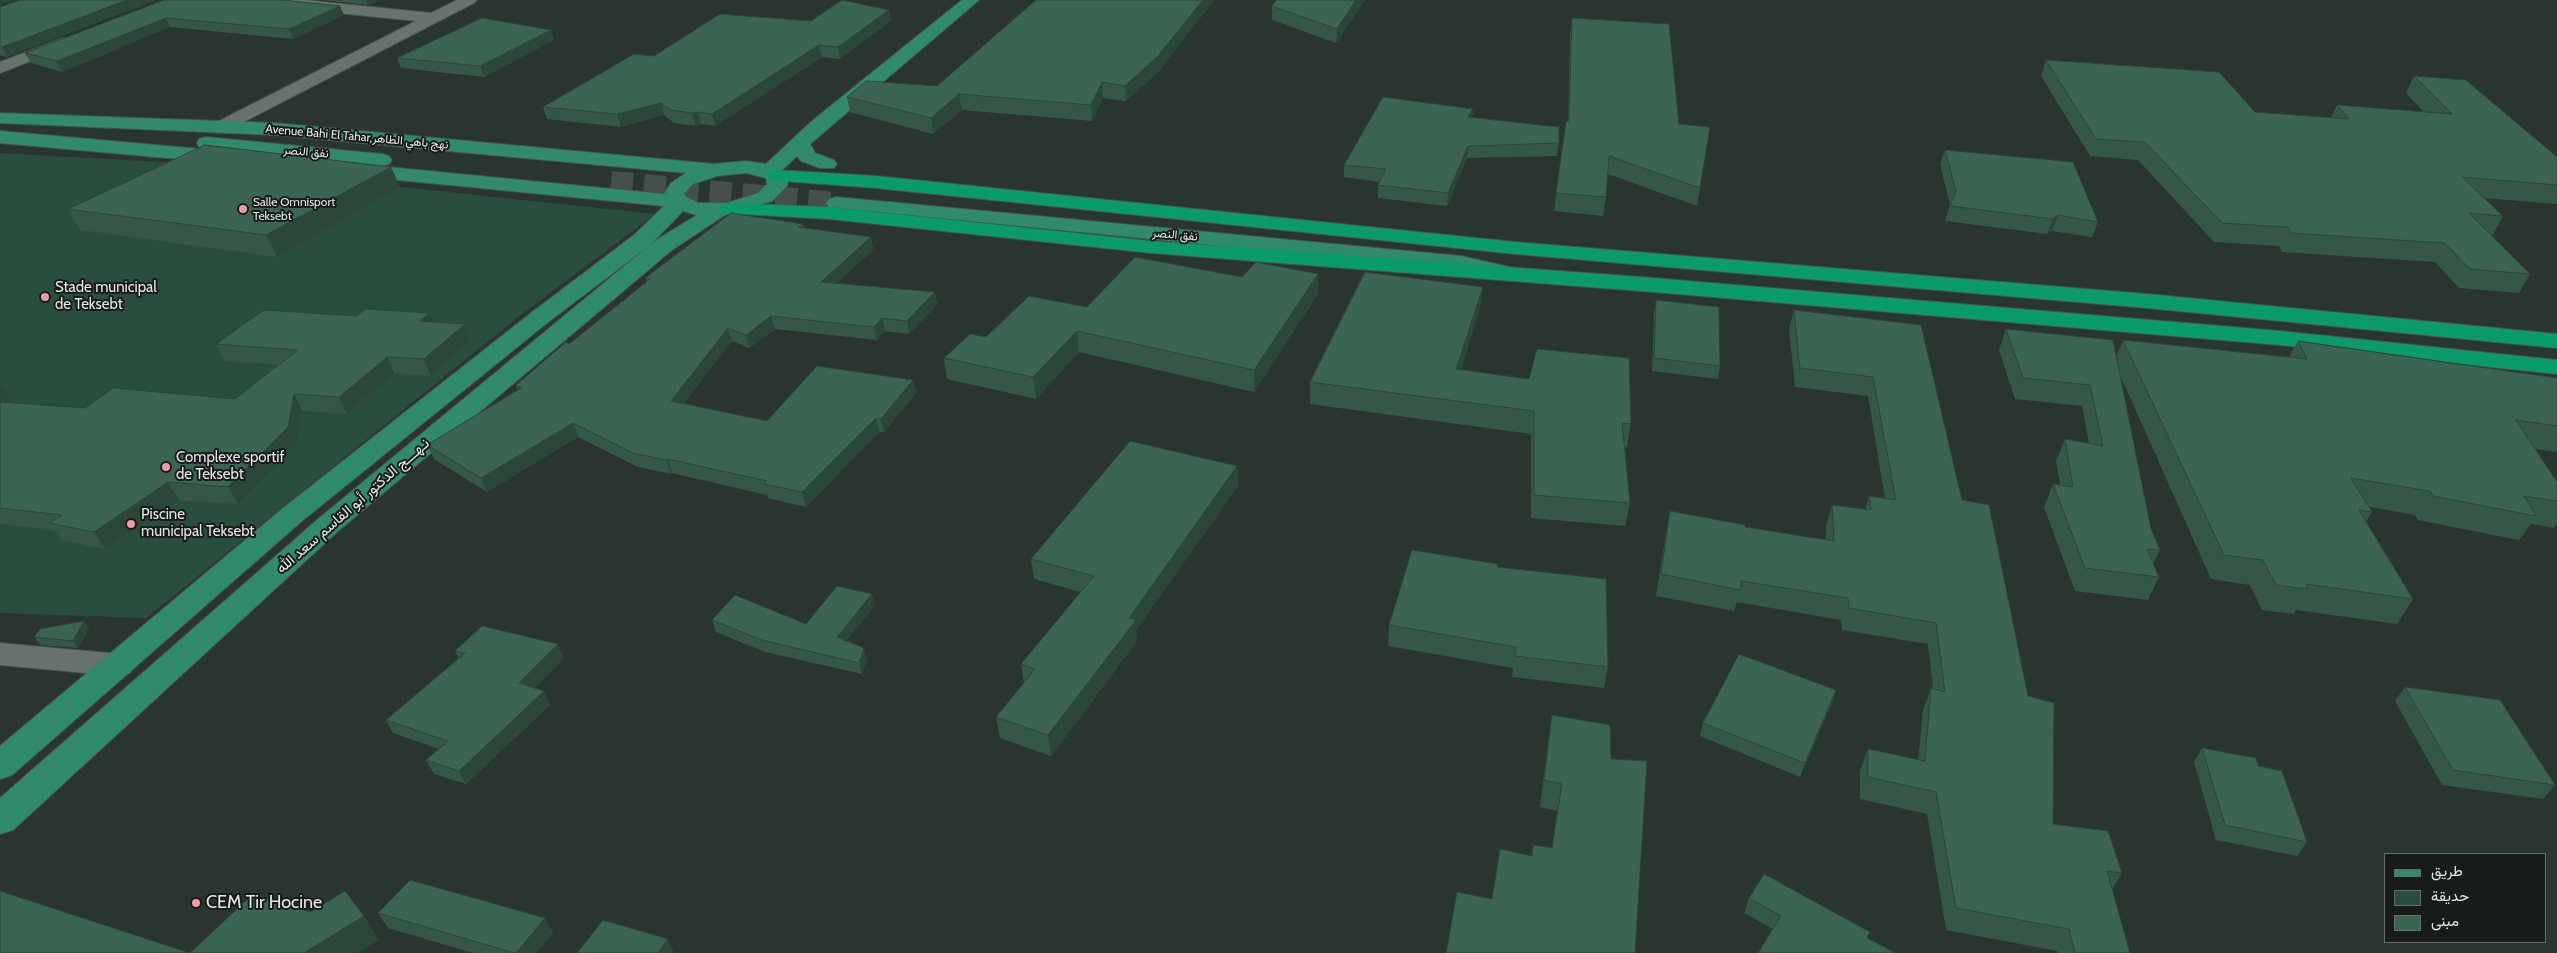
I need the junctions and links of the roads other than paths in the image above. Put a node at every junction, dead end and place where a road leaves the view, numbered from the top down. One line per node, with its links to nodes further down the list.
1 (260, 0): 4 (street)
2 (469, 0): 4 (street)
3 (971, 0): 7 (main road)
4 (432, 18): 10 (street)
5 (76, 38): 6 (street)
6 (0, 68)
7 (881, 72): 12 (main road); 14 (main road)
8 (0, 118): 9 (main road, Avenue Bahi El Tahar,نهج باهي الطاهر)
9 (117, 122): 10 (main road, Avenue Bahi El Tahar,نهج باهي الطاهر); 11 (main road, نفق النصر)
10 (224, 126): 15 (main road, Avenue Bahi El Tahar,نهج باهي الطاهر)
11 (0, 136): 17 (main road)
12 (801, 144): 13 (main road); 16 (main road)
13 (827, 164)
14 (736, 167): 15 (main road); 16 (main road)
15 (714, 170): 17 (main road)
16 (772, 174): 18 (main road); 19 (highway)
17 (678, 202): 18 (main road); 28 (main road, نـهـــج الدكتور أبو القاسم سعد الله)
18 (724, 209): 21 (highway); 30 (main road, نـهـــج الدكتور أبو القاسم سعد الله)
19 (1515, 248): 20 (highway); 21 (main road, نفق النصر)
20 (1766, 270): 22 (highway); 23 (highway)
21 (1513, 275): 22 (highway)
22 (1780, 296): 24 (highway)
23 (2147, 301): 24 (highway); 25 (highway)
24 (2162, 329): 26 (highway)
25 (2557, 341)
26 (2557, 366)
27 (0, 654): 28 (street)
28 (118, 665): 29 (main road, نـهـــج الدكتور أبو القاسم سعد الله)
29 (0, 766)
30 (0, 820)

